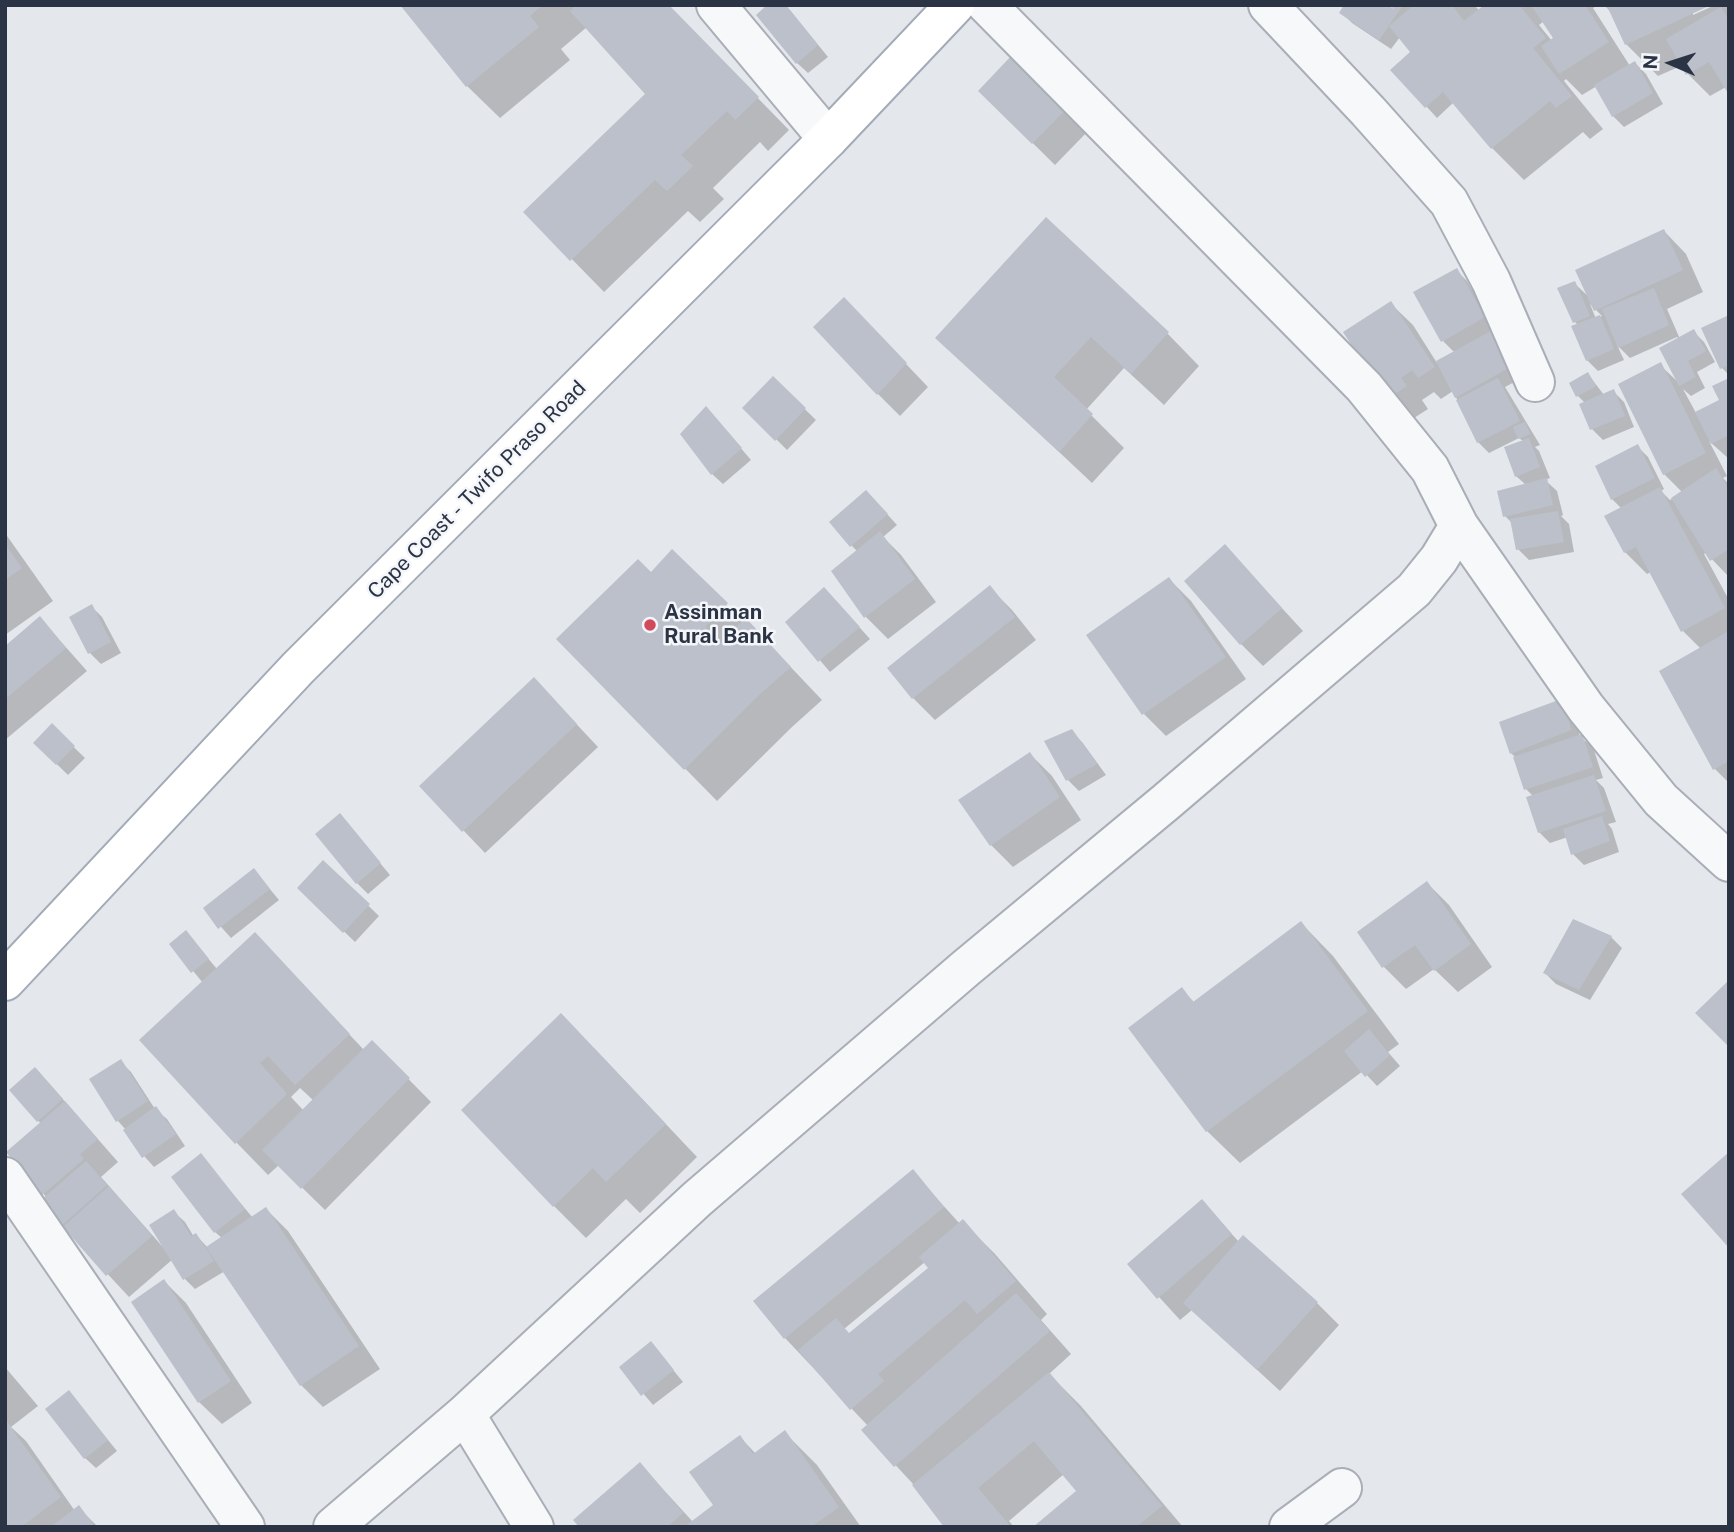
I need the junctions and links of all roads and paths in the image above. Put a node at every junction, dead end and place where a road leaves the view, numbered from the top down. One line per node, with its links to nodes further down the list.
1 (716, 5): 5 (street)
2 (955, 5): 5 (main road, Cape Coast - Twifo Praso Road)
3 (987, 5): 7 (street)
4 (1268, 5): 6 (street)
5 (828, 139): 9 (main road, Cape Coast - Twifo Praso Road)
6 (1535, 382)
7 (1459, 526): 8 (street); 11 (street)
8 (1729, 862)
9 (5, 981)
10 (5, 1177): 13 (street)
11 (465, 1414): 14 (street); 15 (street)
12 (1342, 1488): 16 (street)
13 (245, 1527)
14 (333, 1527)
15 (534, 1527)
16 (1289, 1527)

